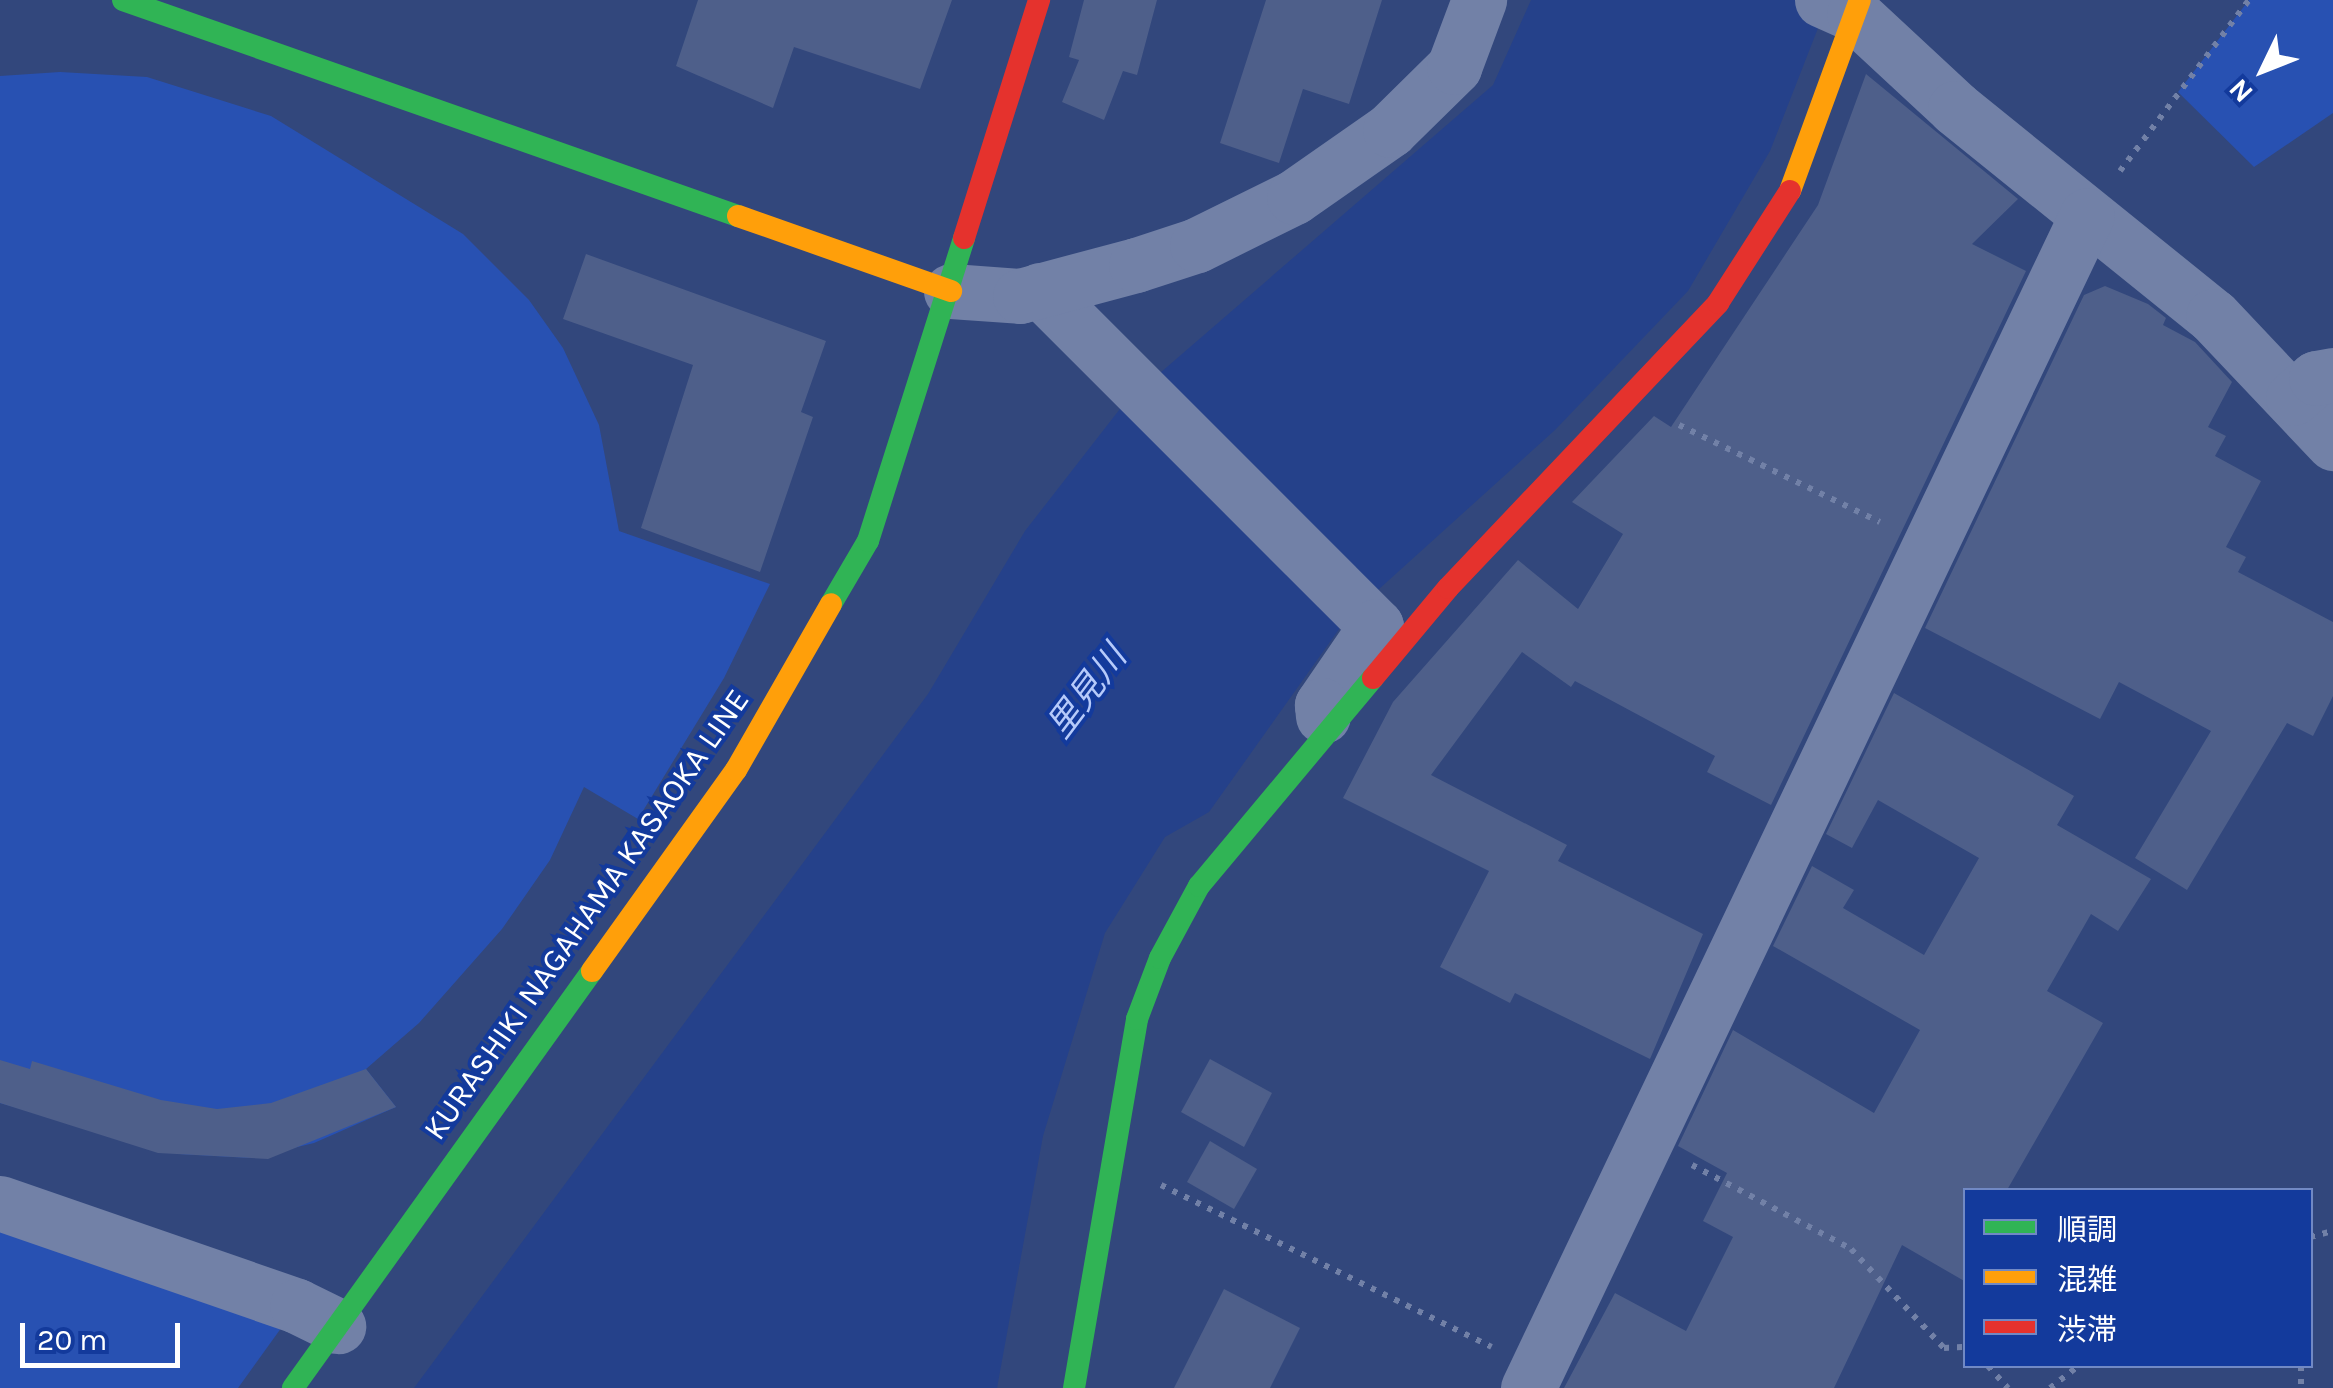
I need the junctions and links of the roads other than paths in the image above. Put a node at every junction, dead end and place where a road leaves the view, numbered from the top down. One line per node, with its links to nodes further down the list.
1 (123, 0): 6 (street)
2 (1039, 0): 6 (street, KURASHIKI NAGAHAMA KASAOKA LINE)
3 (1479, 0): 7 (street)
4 (1841, 4): 5 (street); 10 (street)
5 (2087, 214): 8 (street); 15 (street)
6 (950, 290): 7 (street); 14 (street, KURASHIKI NAGAHAMA KASAOKA LINE)
7 (1040, 290): 11 (street)
8 (2313, 386): 9 (street)
9 (2333, 443)
10 (1500, 532): 11 (street); 12 (street)
11 (1376, 626): 12 (street)
12 (1325, 734): 17 (street)
13 (0, 1203): 14 (street)
14 (338, 1326): 16 (street, KURASHIKI NAGAHAMA KASAOKA LINE)
15 (1533, 1379)
16 (293, 1388)
17 (1074, 1388)

